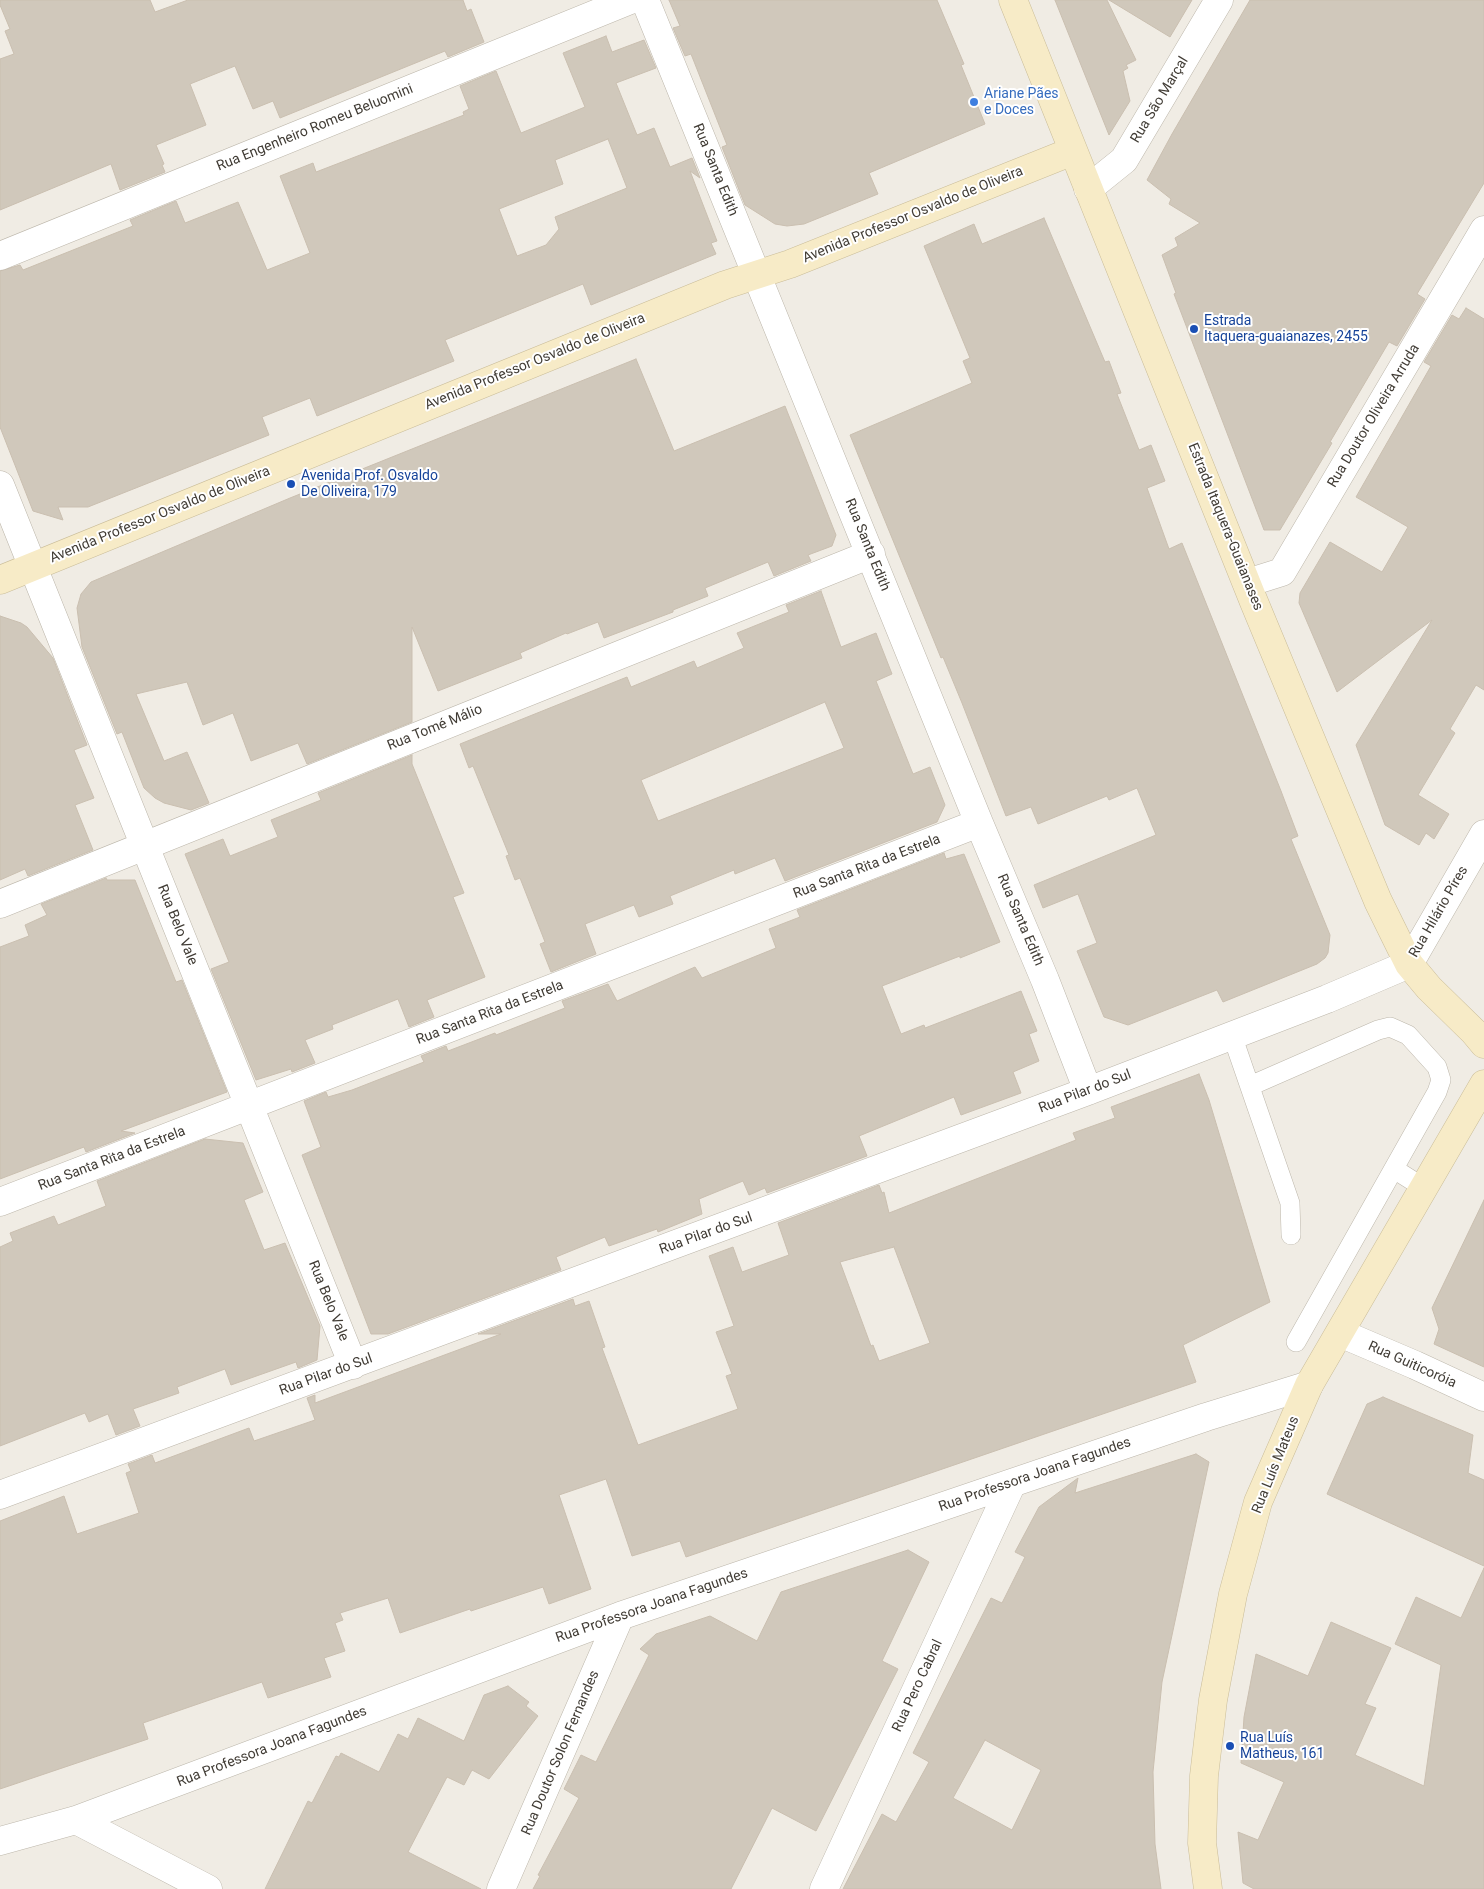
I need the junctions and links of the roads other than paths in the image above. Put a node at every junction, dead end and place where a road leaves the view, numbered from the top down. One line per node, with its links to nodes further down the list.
1 (630, 0): 8 (street, Rua Engenheiro Romeu Beluomini)
2 (645, 0): 9 (street, Rua Santa Edith)
3 (1013, 0): 5 (main road, Estrada Itaquera-Guaianases)
4 (1219, 0): 6 (street, Rua São Marçal)
5 (1073, 151): 6 (main road, Estrada Itaquera-Guaianases); 9 (main road, Avenida Professor Osvaldo de Oliveira)
6 (1088, 189): 14 (main road, Estrada Itaquera-Guaianases)
7 (1484, 230): 14 (street, Rua Doutor Oliveira Arruda)
8 (0, 256)
9 (757, 274): 11 (street, Rua Santa Edith); 12 (main road, Avenida Professor Osvaldo de Oliveira)
10 (0, 485): 12 (street, Rua Belo Vale)
11 (870, 554): 15 (street, Rua Santa Edith); 17 (street, Rua Tomé Málio)
12 (33, 566): 13 (main road, Avenida Professor Osvaldo de Oliveira); 17 (street, Rua Belo Vale)
13 (0, 580)
14 (1248, 583): 19 (main road, Estrada Itaquera-Guaianases)
15 (979, 823): 24 (street, Rua Santa Edith); 25 (street, Rua Santa Rita da Estrela)
16 (1484, 834): 19 (street, Rua Hilário Píres)
17 (145, 844): 18 (street, Rua Tomé Málio); 25 (street, Rua Belo Vale)
18 (0, 904)
19 (1409, 964): 20 (street, Rua Pilar do Sul); 21 (main road, Estrada Itaquera-Guaianases)
20 (1232, 1035): 23 (lane); 24 (street, Rua Pilar do Sul)
21 (1481, 1036)
22 (1484, 1084): 27 (main road, Rua Luís Mateus)
23 (1250, 1086): 26 (lane); 29 (lane)
24 (1088, 1091): 32 (street, Rua Pilar do Sul)
25 (249, 1106): 28 (street, Rua Santa Rita da Estrela); 32 (street, Rua Belo Vale)
26 (1394, 1169): 27 (lane); 31 (lane)
27 (1424, 1188): 30 (main road, Rua Luís Mateus)
28 (0, 1202)
29 (1291, 1235)
30 (1340, 1333): 33 (main road, Rua Luís Mateus); 34 (street, Rua Guiticoróia)
31 (1296, 1342)
32 (354, 1365): 36 (street, Rua Pilar do Sul)
33 (1308, 1385): 35 (street, Rua Professora Joana Fagundes); 43 (main road, Rua Luís Mateus)
34 (1484, 1397)
35 (1012, 1483): 37 (street, Rua Professora Joana Fagundes); 42 (street, Rua Pero Cabral)
36 (0, 1495)
37 (620, 1616): 38 (street, Rua Professora Joana Fagundes); 41 (street, Rua Doutor Solon Fernandes)
38 (76, 1820): 39 (street, Rua Professora Joana Fagundes); 40 (street)
39 (0, 1841)
40 (208, 1889)
41 (501, 1889)
42 (824, 1889)
43 (1208, 1889)

